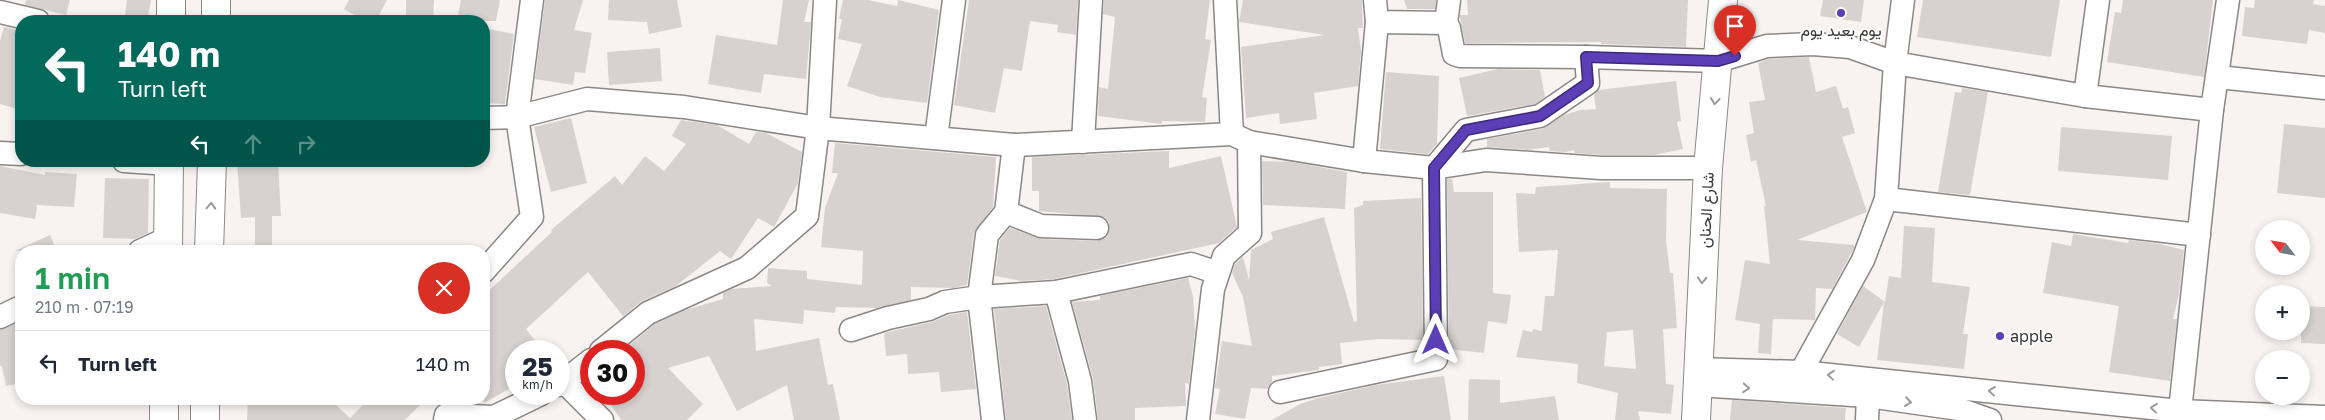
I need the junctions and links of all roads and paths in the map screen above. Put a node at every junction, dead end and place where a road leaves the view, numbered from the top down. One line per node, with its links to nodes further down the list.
1 (171, 0): 15 (main road)
2 (216, 0): 16 (main road)
3 (532, 0): 26 (street)
4 (825, 0): 28 (street)
5 (954, 0): 29 (street)
6 (1091, 0): 31 (street)
7 (1225, 0): 30 (street)
8 (1449, 0): 18 (street)
9 (1724, 0): 20 (main road, شارع الحنان)
10 (1903, 0): 21 (street)
11 (2098, 0): 24 (street)
12 (2228, 0): 22 (street)
13 (1376, 11): 18 (street); 35 (street)
14 (0, 12): 17 (street)
15 (171, 15)
16 (216, 15)
17 (15, 16)
18 (1446, 23): 19 (street)
19 (1586, 57): 20 (street); 38 (street)
20 (1718, 61): 21 (street); 39 (main road, شارع الحنان, one-way to 39)
21 (1896, 64): 24 (street); 40 (street)
22 (2218, 77): 23 (street); 25 (street)
23 (2325, 88)
24 (2086, 96): 25 (street)
25 (2212, 110): 43 (street)
26 (517, 116): 27 (street); 28 (street); 46 (street)
27 (490, 118)
28 (818, 128): 29 (street); 53 (street)
29 (936, 138): 32 (street)
30 (1240, 138): 31 (street); 35 (street); 47 (street)
31 (1083, 142): 32 (street)
32 (1014, 145): 41 (street)
33 (0, 153): 34 (street)
34 (15, 154)
35 (1364, 161): 38 (street)
36 (169, 167): 44 (main road)
37 (212, 167): 45 (main road, one-way to 37)
38 (1434, 168): 39 (street); 59 (street)
39 (1708, 168): 57 (main road, شارع الحنان, one-way to 57)
40 (1886, 199): 43 (street); 55 (street)
41 (1006, 212): 42 (street); 49 (street)
42 (1097, 228)
43 (2199, 235): 64 (street)
44 (168, 245)
45 (209, 245)
46 (490, 265)
47 (1218, 273): 48 (street); 68 (street)
48 (1056, 292): 49 (street); 73 (street)
49 (979, 297): 52 (street); 72 (street)
50 (15, 310): 51 (street)
51 (0, 317)
52 (850, 330)
53 (615, 340)
54 (580, 369): 56 (street)
55 (1801, 372): 57 (street); 64 (street, one-way to 55)
56 (570, 377)
57 (1697, 377): 60 (street, one-way to 60); 74 (main road, شارع الحنان)
58 (570, 392): 71 (street)
59 (1280, 392)
60 (1868, 396): 66 (street, one-way to 66); 75 (street)
61 (164, 405): 69 (main road)
62 (205, 405): 70 (main road)
63 (519, 405): 65 (street)
64 (2180, 410): 67 (street)
65 (444, 413)
66 (1959, 414): 76 (street)
67 (2325, 416)
68 (1197, 419)
69 (164, 420)
70 (205, 420)
71 (602, 420)
72 (993, 420)
73 (1085, 420)
74 (1696, 420)
75 (1867, 420)
76 (1990, 420)

